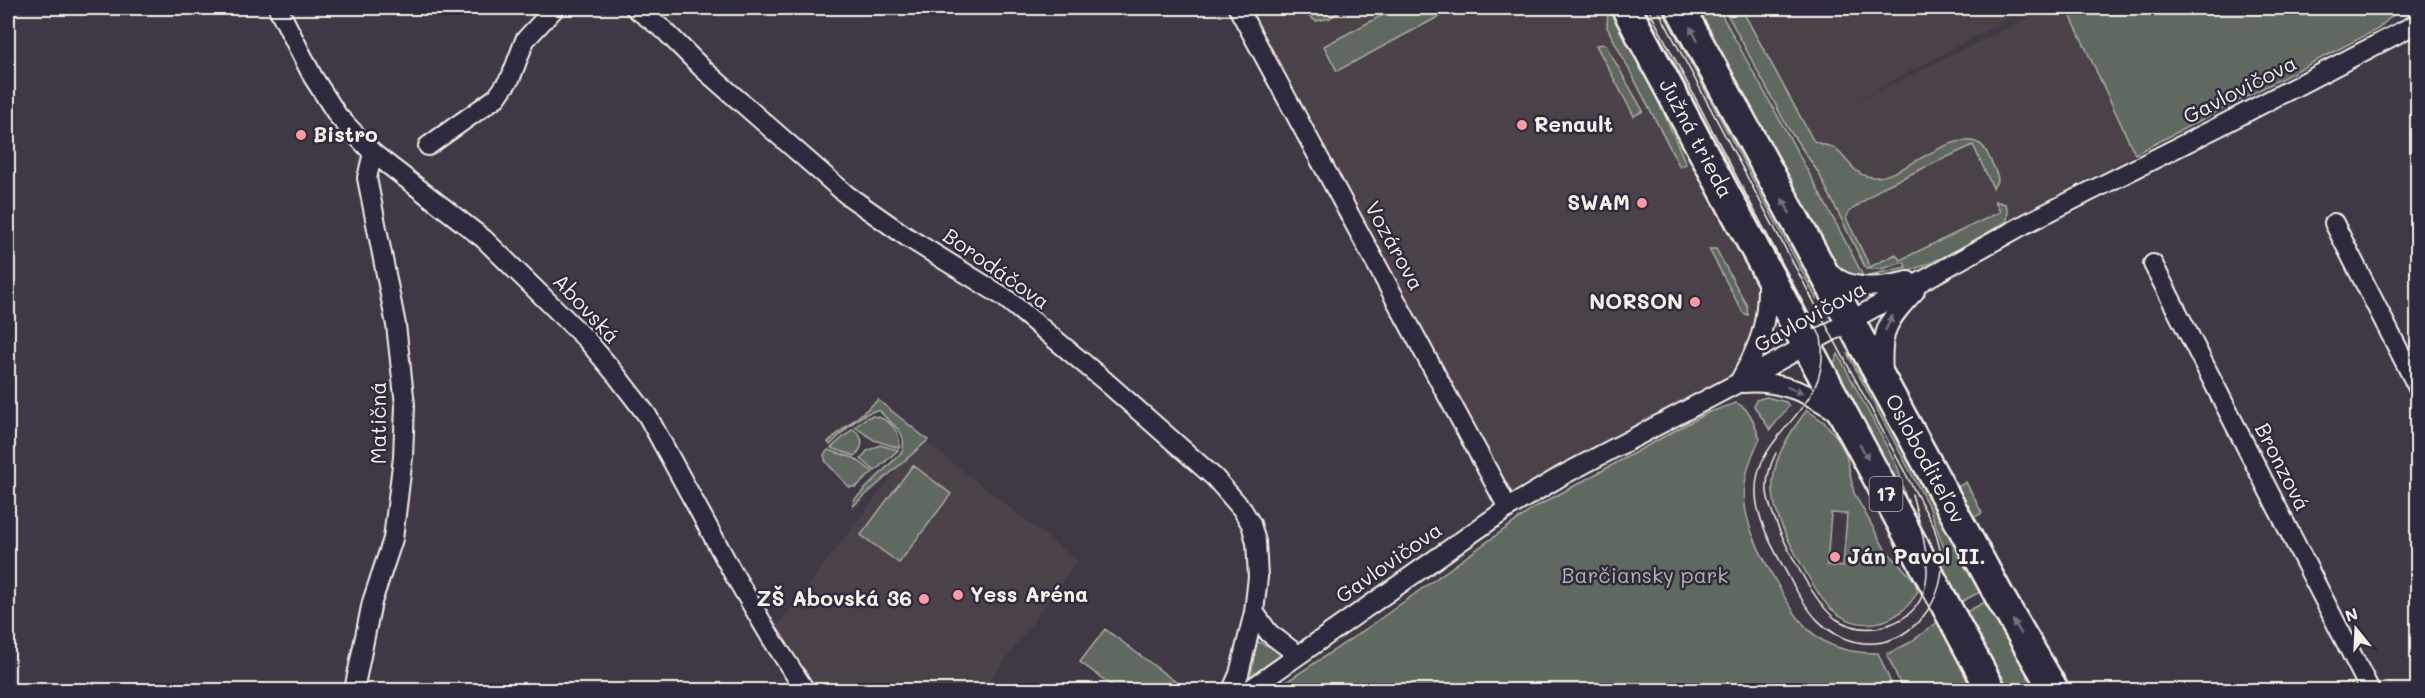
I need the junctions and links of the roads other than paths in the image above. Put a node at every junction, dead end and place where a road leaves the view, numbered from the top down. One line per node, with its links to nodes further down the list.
1 (278, 8): 9 (street, Abovská)
2 (555, 8): 8 (street)
3 (635, 8): 22 (street, Borodáčova)
4 (1238, 8): 21 (street, Vozárova)
5 (1626, 8): 13 (main road, Južná trieda / 17)
6 (1680, 8): 11 (main road, 17, one-way to 6)
7 (2418, 23): 14 (street, Gavlovičova)
8 (428, 146)
9 (373, 153): 24 (street, Matičná); 25 (street, Abovská)
10 (2334, 223): 19 (street)
11 (1814, 257): 14 (street); 15 (main road, Osloboditeľov / 17)
12 (2153, 264): 30 (street, Bronzová)
13 (1767, 270): 16 (main road, 17); 18 (street)
14 (1928, 277): 15 (street, Gavlovičova); 17 (street, one-way to 14)
15 (1850, 321): 16 (street, Gavlovičova); 17 (main road, Osloboditeľov / 17)
16 (1807, 345): 18 (street, Gavlovičova); 20 (main road, 17)
17 (1884, 380): 29 (main road, Osloboditeľov / 17, one-way to 17)
18 (1738, 383): 20 (street, one-way to 20); 21 (street, Gavlovičova)
19 (2418, 388)
20 (1846, 419): 28 (main road, 17, one-way to 28)
21 (1508, 508): 23 (street, Gavlovičova)
22 (1254, 612): 23 (street); 26 (street, Borodáčova)
23 (1298, 655): 27 (street, Gavlovičova)
24 (354, 690)
25 (805, 690)
26 (1232, 690)
27 (1249, 690)
28 (1991, 690)
29 (2054, 690)
30 (2370, 690)

